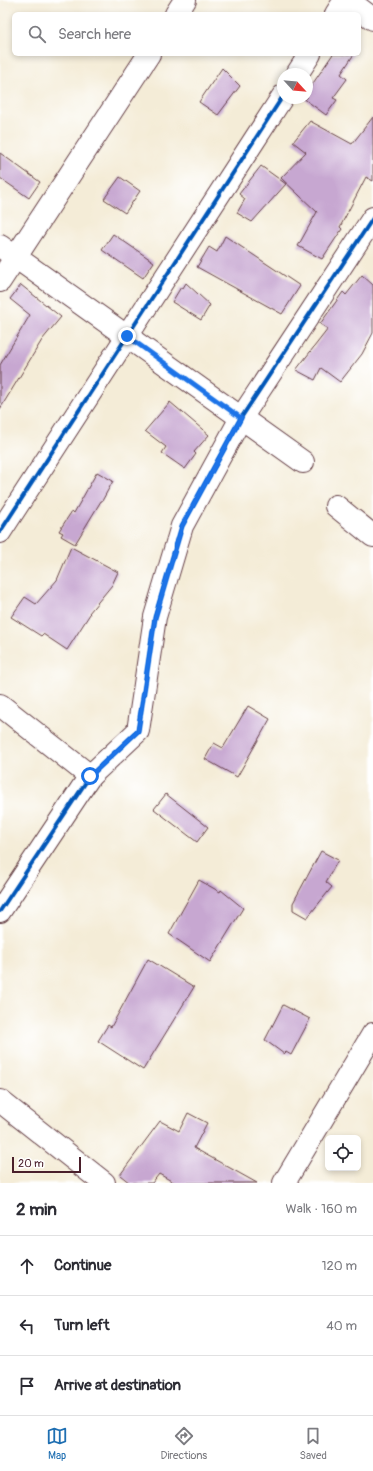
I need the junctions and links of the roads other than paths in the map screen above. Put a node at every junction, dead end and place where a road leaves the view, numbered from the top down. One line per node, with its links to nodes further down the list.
1 (185, 0): 3 (street)
2 (346, 0): 4 (street); 5 (street)
3 (177, 12)
4 (337, 12)
5 (373, 20)
6 (148, 56): 11 (street)
7 (309, 56): 8 (street)
8 (301, 68)
9 (278, 104): 13 (street)
10 (373, 218): 14 (street)
11 (8, 252): 12 (street); 13 (street)
12 (0, 281)
13 (127, 336): 14 (street); 17 (street)
14 (241, 418): 15 (street); 20 (street)
15 (303, 462)
16 (336, 506): 18 (street)
17 (0, 532)
18 (373, 536)
19 (0, 705): 20 (street)
20 (90, 776): 21 (street)
21 (0, 911)
22 (373, 1034): 25 (street)
23 (0, 1101): 24 (street)
24 (104, 1183)
25 (284, 1183)

